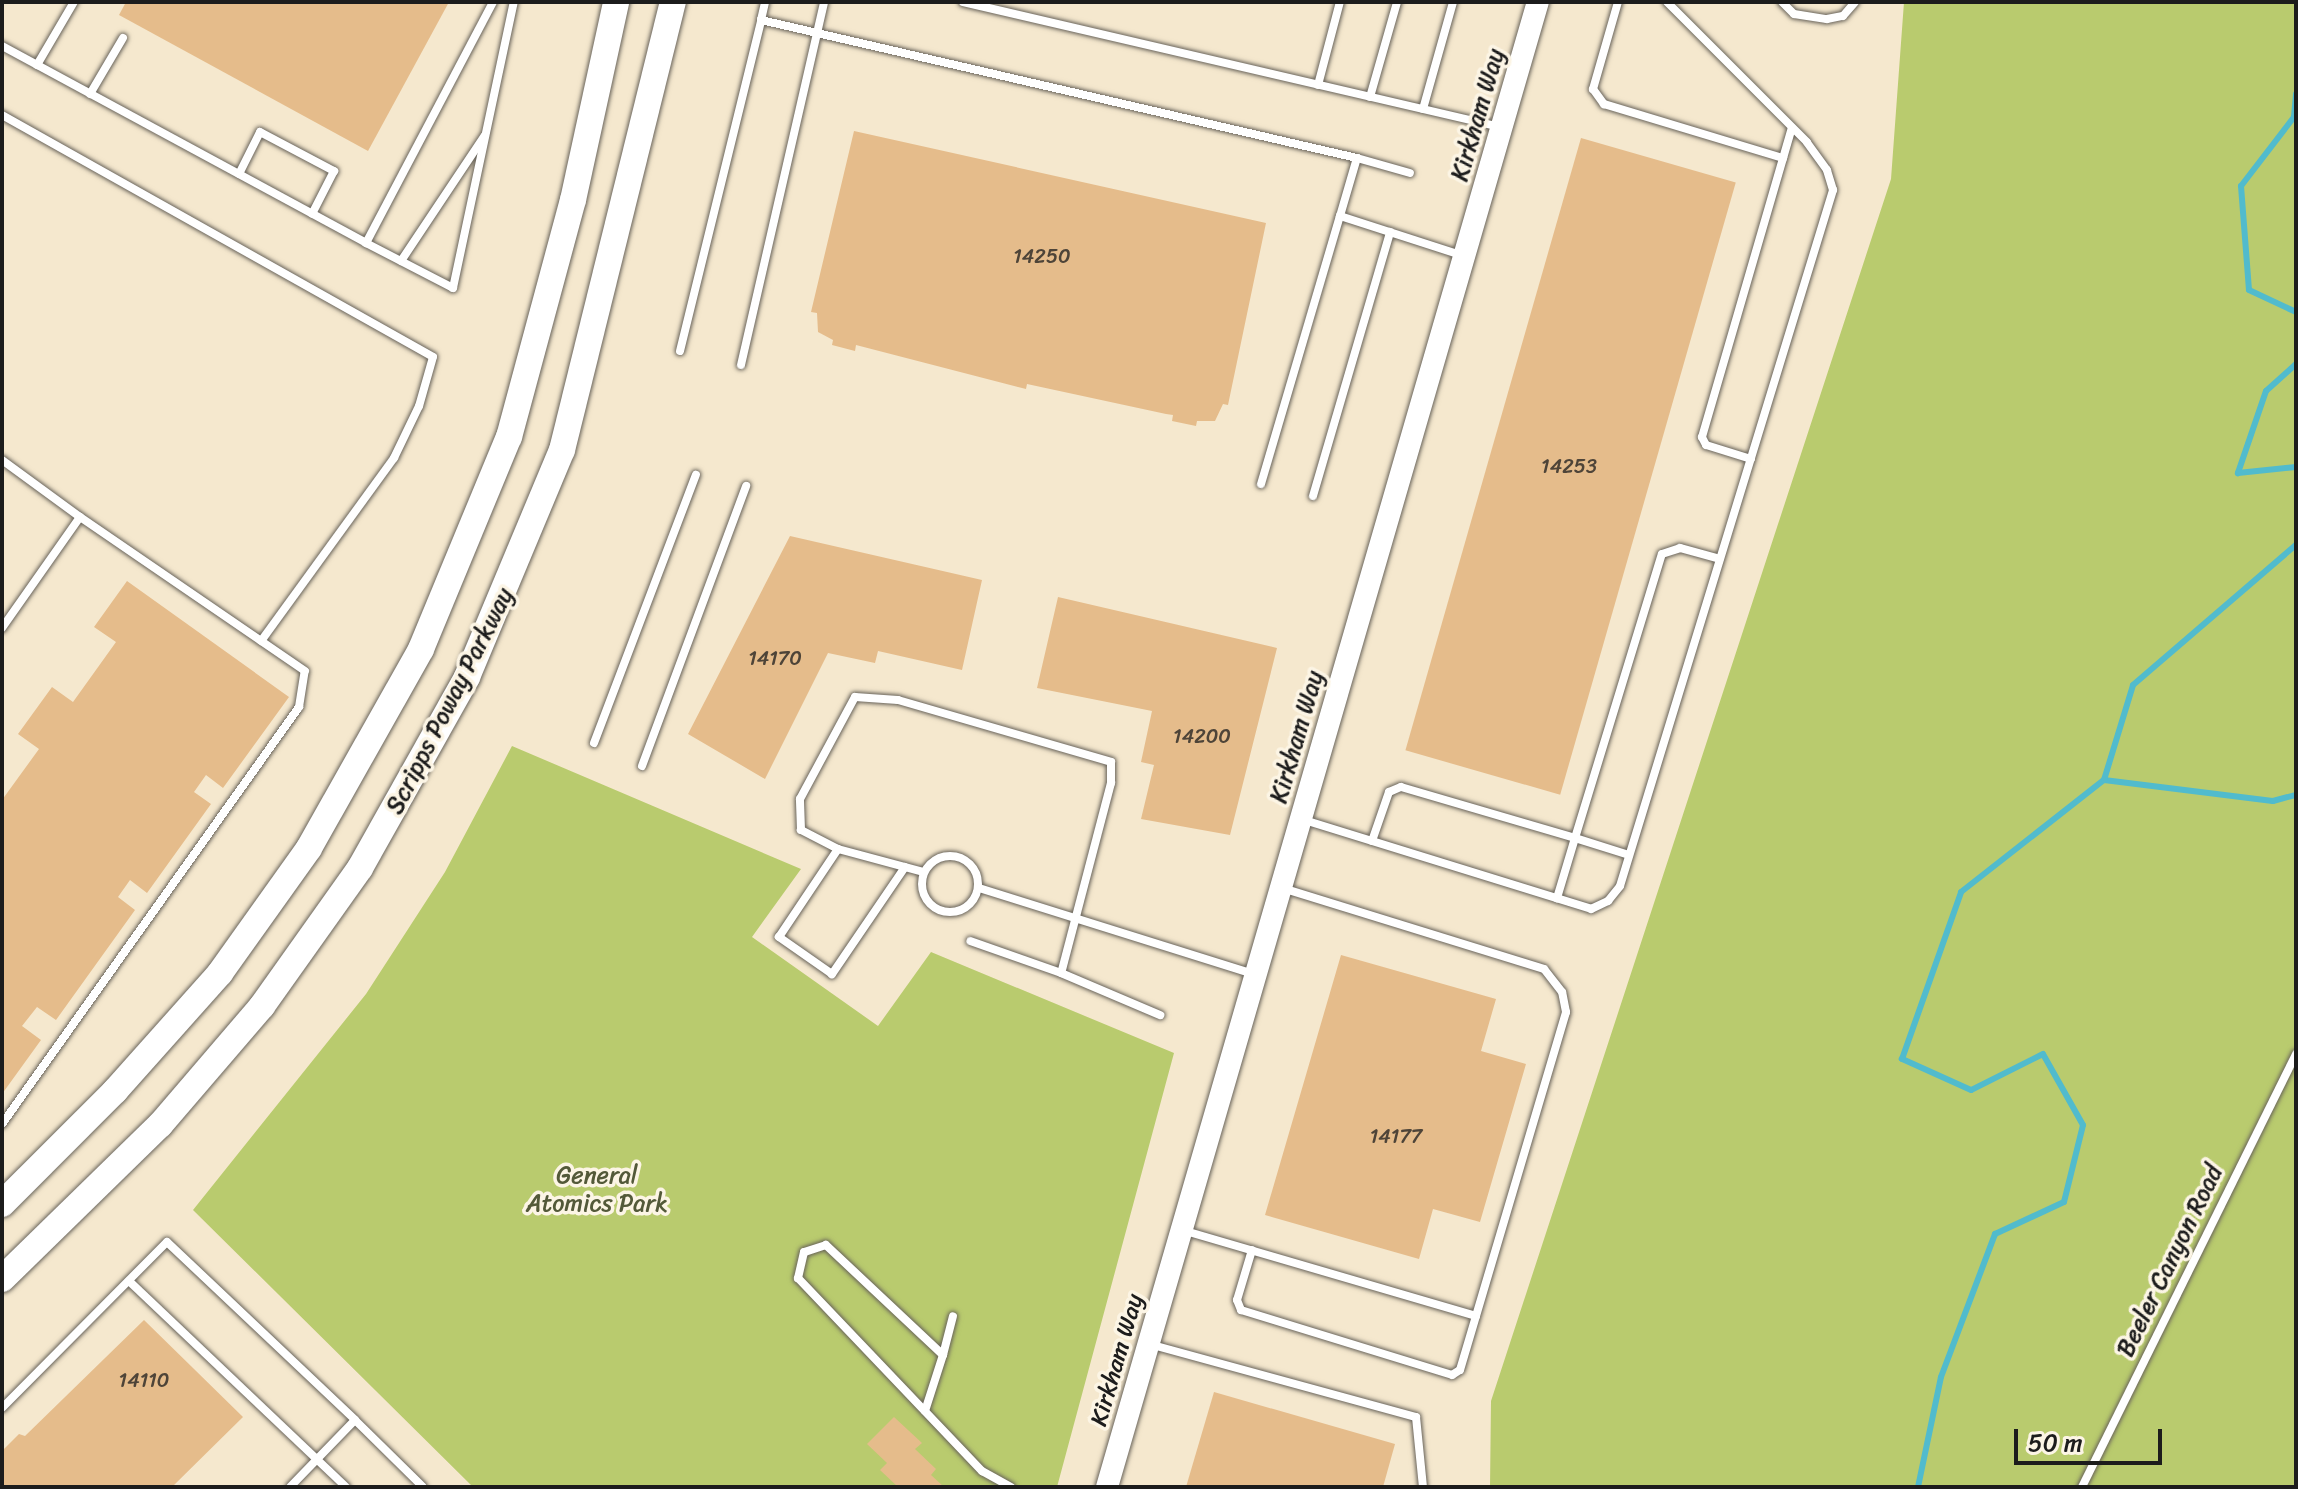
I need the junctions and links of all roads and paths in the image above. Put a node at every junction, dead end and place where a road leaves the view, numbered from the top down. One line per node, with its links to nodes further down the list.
1 (74, 2): 21 (lane)
2 (493, 2): 37 (lane)
3 (514, 2): 29 (lane)
4 (616, 2): 71 (main road, Scripps Poway Parkway)
5 (673, 2): 74 (main road, Scripps Poway Parkway)
6 (765, 2): 17 (lane)
7 (824, 2): 18 (lane)
8 (963, 2): 22 (lane)
9 (1340, 2): 22 (lane)
10 (1397, 2): 24 (lane)
11 (1453, 2): 25 (lane)
12 (1538, 2): 27 (main road, Kirkham Way)
13 (1618, 2): 31 (lane)
14 (1667, 2): 28 (lane)
15 (1782, 2): 16 (lane)
16 (1855, 2)
17 (761, 20): 18 (lane); 40 (lane)
18 (817, 33): 30 (lane); 41 (lane)
19 (123, 38): 23 (lane)
20 (2, 46): 21 (lane)
21 (37, 65): 23 (lane)
22 (1318, 85): 24 (lane)
23 (90, 94): 33 (lane)
24 (1370, 97): 25 (lane)
25 (1423, 109): 27 (lane)
26 (2, 115): 51 (lane)
27 (1501, 127): 38 (main road, Kirkham Way)
28 (1792, 128): 31 (lane); 42 (lane)
29 (487, 132): 39 (lane); 39 (lane)
30 (1357, 158): 32 (lane); 35 (lane)
31 (1783, 158): 42 (lane)
32 (1410, 173)
33 (239, 174): 34 (lane); 34 (lane)
34 (312, 214): 37 (lane)
35 (1340, 216): 36 (lane); 45 (lane)
36 (1390, 232): 38 (lane); 47 (lane)
37 (366, 243): 39 (lane)
38 (1464, 256): 54 (main road, Kirkham Way)
39 (401, 261)
40 (680, 351)
41 (741, 365)
42 (1751, 459): 49 (lane)
43 (2, 460): 48 (lane)
44 (696, 475): 52 (lane)
45 (1261, 484)
46 (746, 486): 53 (lane)
47 (1313, 496)
48 (80, 517): 50 (lane); 51 (lane)
49 (1720, 559): 55 (lane); 58 (lane)
50 (2, 628)
51 (261, 641): 70 (lane)
52 (594, 743)
53 (642, 766)
54 (1301, 819): 56 (lane); 61 (main road, Kirkham Way)
55 (1575, 838): 56 (lane); 58 (lane); 63 (lane)
56 (1372, 841): 63 (lane)
57 (838, 849): 59 (lane); 59 (lane); 64 (lane)
58 (1629, 855): 63 (lane)
59 (905, 867): 60 (lane)
60 (924, 872): 62 (lane); 62 (lane)
61 (1280, 887): 67 (main road, Kirkham Way); 77 (lane)
62 (979, 888): 64 (lane)
63 (1557, 898)
64 (1076, 919): 66 (lane); 67 (lane)
65 (970, 941): 66 (lane)
66 (1061, 973): 68 (lane)
67 (1255, 974): 72 (main road, Kirkham Way)
68 (1160, 1015)
69 (2296, 1054): 90 (lane, Beeler Canyon Road)
70 (2, 1124)
71 (2, 1204)
72 (1181, 1230): 73 (lane); 78 (main road, Kirkham Way)
73 (1252, 1250): 77 (lane); 77 (lane)
74 (2, 1279)
75 (129, 1281): 80 (lane); 82 (lane); 83 (lane)
76 (953, 1316): 79 (lane)
77 (1476, 1316)
78 (1148, 1344): 88 (main road, Kirkham Way); 89 (lane)
79 (943, 1355): 81 (lane); 81 (lane)
80 (2, 1408)
81 (925, 1411): 87 (lane)
82 (355, 1420): 83 (lane); 86 (lane)
83 (318, 1459): 84 (lane); 85 (lane)
84 (290, 1487)
85 (346, 1487)
86 (423, 1487)
87 (1011, 1487)
88 (1107, 1487)
89 (1423, 1487)
90 (2082, 1487)

